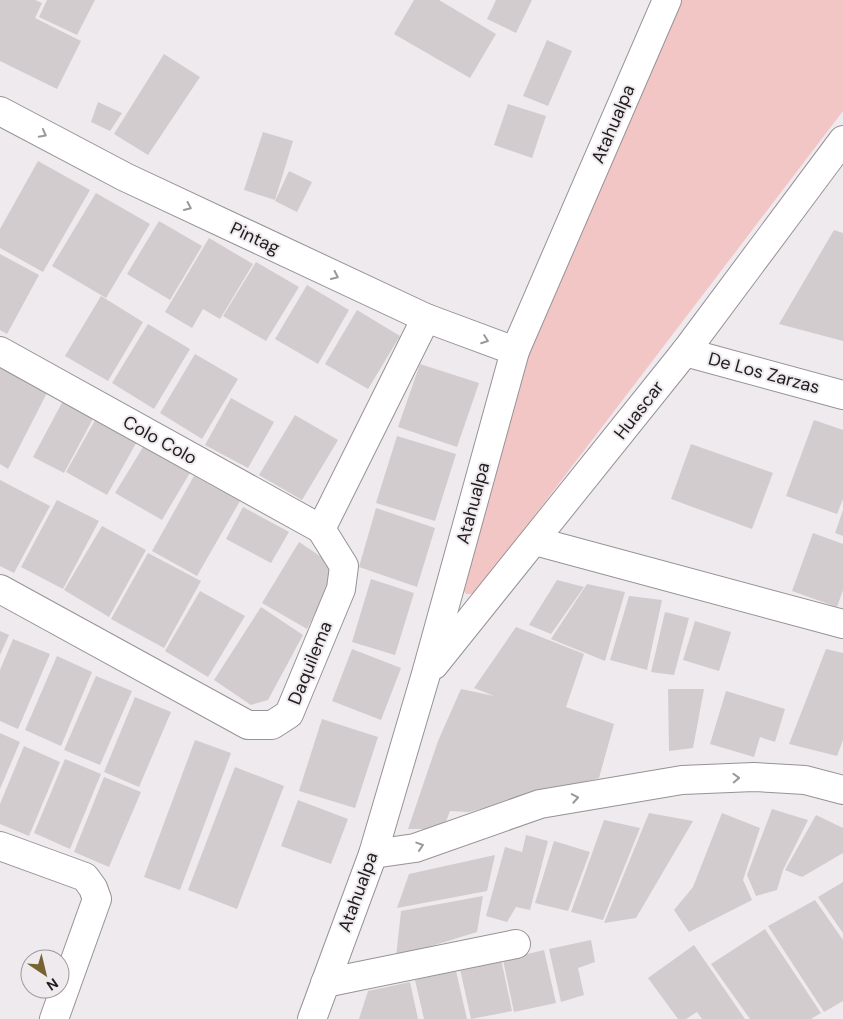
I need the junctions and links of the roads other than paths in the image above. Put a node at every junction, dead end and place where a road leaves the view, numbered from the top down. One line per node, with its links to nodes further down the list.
1 (667, 0): 6 (street, Atahualpa)
2 (0, 111): 4 (street, Pintag, one-way to 4)
3 (843, 140): 7 (street, Huascar)
4 (426, 318): 6 (street, Pintag, one-way to 6); 9 (street)
5 (0, 351): 9 (street, Colo Colo)
6 (515, 351): 13 (street, Atahualpa)
7 (685, 352): 8 (street, De Los Zarzas); 10 (street, Huascar)
8 (843, 395)
9 (321, 529): 11 (street, Daquilema)
10 (535, 541): 12 (street); 13 (street, Huascar)
11 (0, 589)
12 (843, 624)
13 (426, 674): 16 (street, Atahualpa)
14 (843, 790): 16 (street, one-way to 14)
15 (0, 846): 19 (street)
16 (373, 854): 18 (street, Atahualpa)
17 (516, 944): 18 (street)
18 (325, 984): 20 (street, Atahualpa)
19 (54, 1019)
20 (312, 1019)

